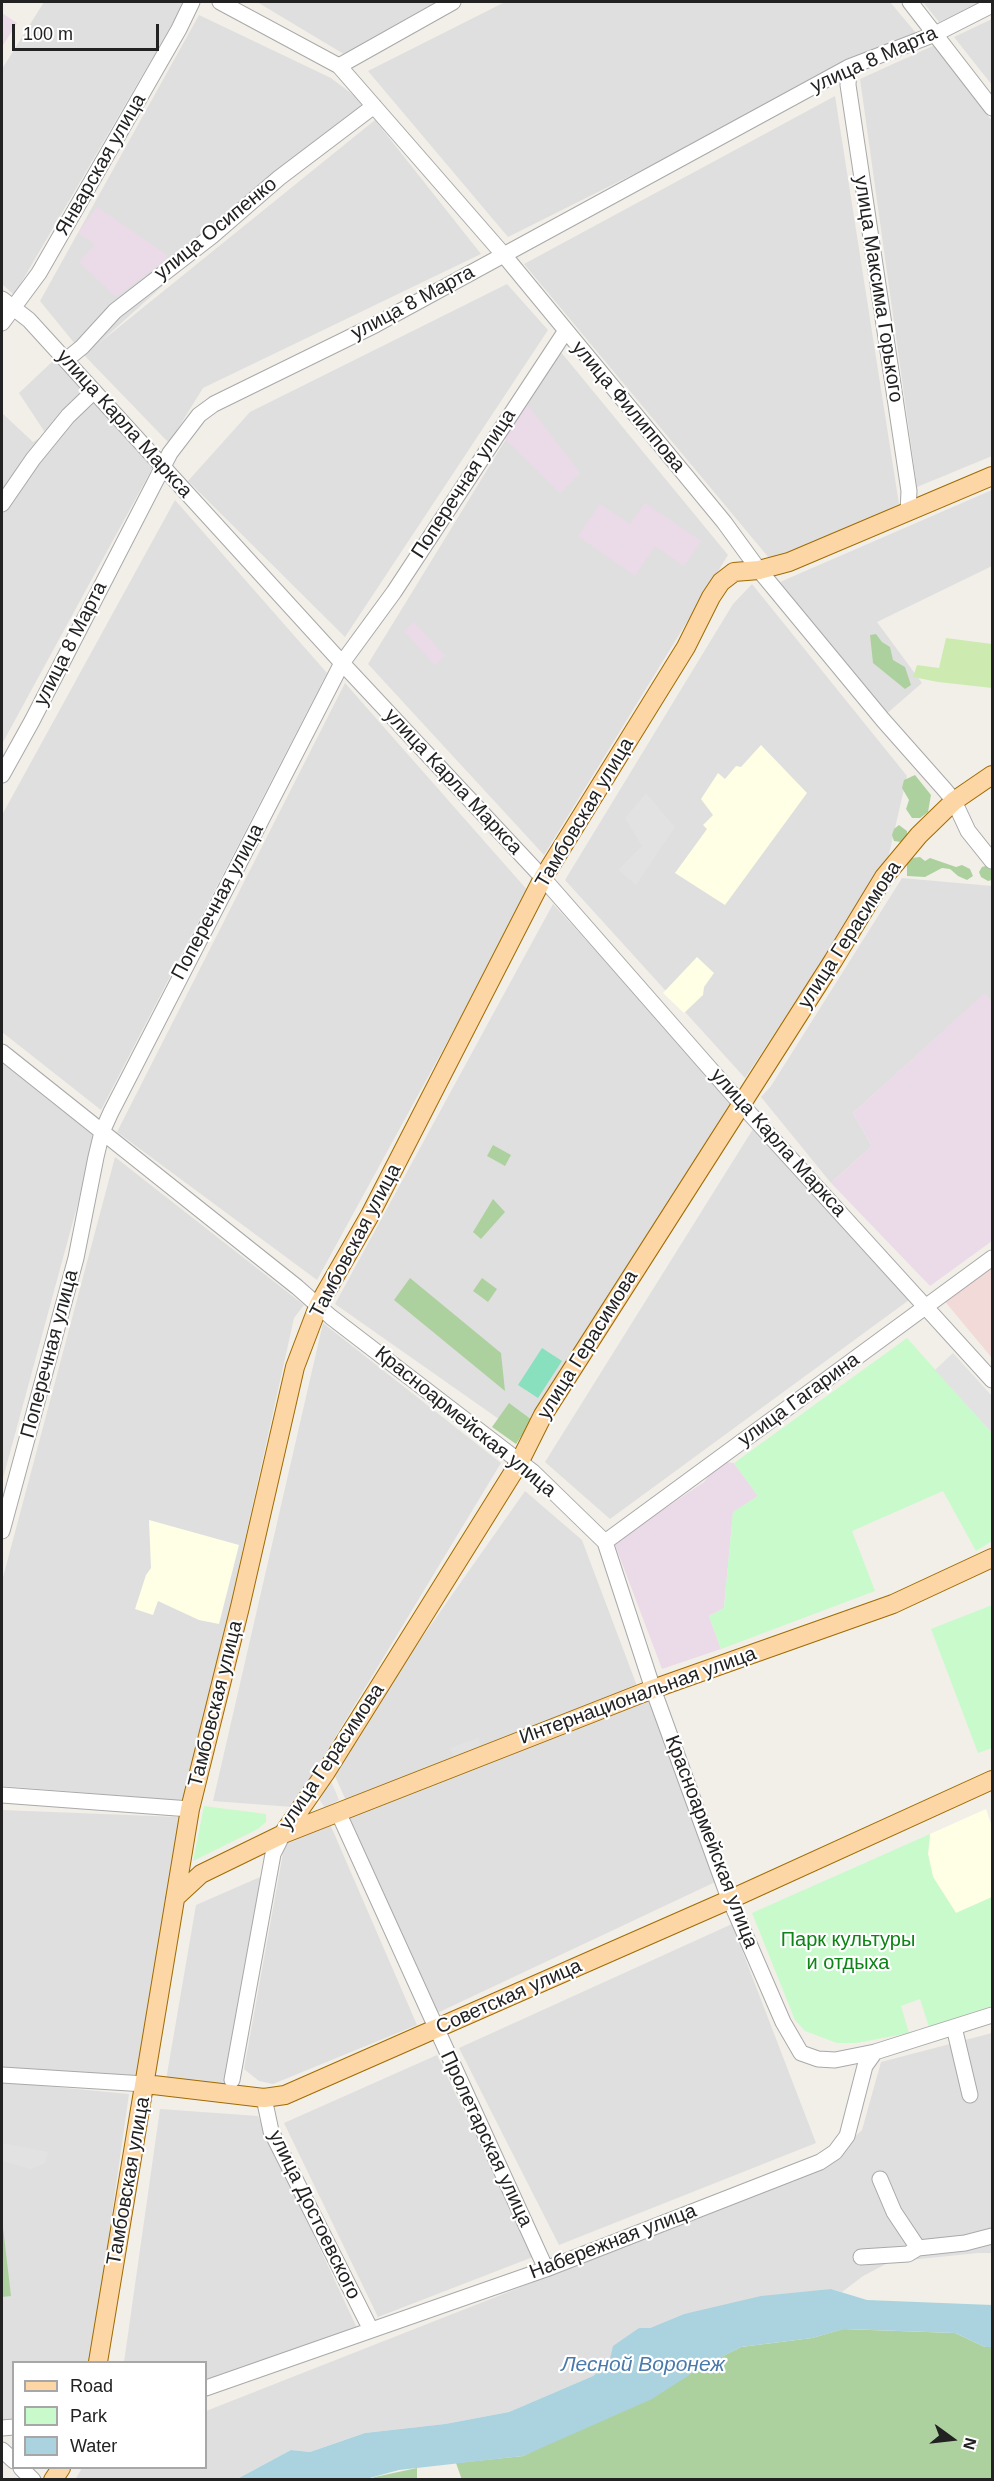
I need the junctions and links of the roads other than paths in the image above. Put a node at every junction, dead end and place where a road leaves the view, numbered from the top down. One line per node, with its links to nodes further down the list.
1 (192, 2): 12 (street, Январская улица)
2 (220, 2): 7 (street, улица Филиппова)
3 (453, 2): 7 (street)
4 (910, 2): 6 (street)
5 (993, 5): 6 (street, улица 8 Марта)
6 (935, 34): 8 (street, улица 8 Марта); 10 (street)
7 (339, 66): 9 (street, улица Филиппова)
8 (849, 67): 11 (street, улица 8 Марта); 20 (street, улица Максима Горького)
9 (374, 106): 11 (street, улица Филиппова); 15 (street, улица Осипенко)
10 (993, 108)
11 (503, 254): 14 (street, улица Филиппова); 17 (street, улица 8 Марта)
12 (7, 303): 13 (street, Январская улица); 15 (street, улица Карла Маркса)
13 (2, 323)
14 (565, 332): 21 (street, улица Филиппова); 22 (street, Поперечная улица)
15 (66, 360): 16 (street, улица Карла Маркса)
16 (94, 391): 17 (street, улица Карла Маркса); 19 (street)
17 (163, 467): 22 (street, улица Карла Маркса); 23 (street, улица 8 Марта)
18 (993, 476): 20 (main road, Тамбовская улица)
19 (2, 504)
20 (908, 512): 21 (main road, Тамбовская улица)
21 (759, 570): 25 (street, улица Филиппова); 27 (main road, Тамбовская улица)
22 (342, 663): 27 (street, улица Карла Маркса); 30 (street, Поперечная улица)
23 (2, 775)
24 (993, 775): 25 (main road, улица Герасимова)
25 (954, 801): 26 (street, улица Филиппова); 29 (main road, улица Герасимова)
26 (993, 861)
27 (543, 878): 29 (street, улица Карла Маркса); 32 (main road, Тамбовская улица)
28 (2, 1052): 30 (street, Красноармейская улица)
29 (741, 1104): 33 (street, улица Карла Маркса); 35 (main road, улица Герасимова)
30 (102, 1131): 32 (street, Красноармейская улица); 36 (street, Поперечная улица)
31 (993, 1258): 33 (street, улица Гагарина)
32 (319, 1304): 35 (street, Красноармейская улица); 42 (main road, Тамбовская улица)
33 (926, 1307): 34 (street, улица Карла Маркса); 37 (street, улица Гагарина)
34 (991, 1376)
35 (519, 1462): 37 (street, Красноармейская улица); 44 (main road, улица Герасимова)
36 (2, 1530)
37 (605, 1542): 39 (street, Красноармейская улица)
38 (993, 1558): 39 (main road, Интернациональная улица)
39 (653, 1689): 43 (main road, Интернациональная улица); 46 (street, Красноармейская улица)
40 (993, 1780): 46 (main road, Советская улица)
41 (2, 1795): 42 (street)
42 (190, 1809): 45 (main road, Тамбовская улица)
43 (338, 1812): 44 (main road, Интернациональная улица); 49 (street, Пролетарская улица)
44 (283, 1834): 45 (main road, улица Герасимова); 52 (street)
45 (175, 1898): 53 (main road, Тамбовская улица)
46 (730, 1899): 49 (main road, Советская улица); 50 (street, Красноармейская улица)
47 (993, 2015): 48 (street)
48 (954, 2027): 50 (street); 54 (street)
49 (436, 2029): 55 (main road, Советская улица); 60 (street, Пролетарская улица)
50 (875, 2052): 60 (street, Набережная улица)
51 (2, 2074): 53 (street, Советская улица)
52 (232, 2080)
53 (146, 2084): 55 (main road, Советская улица); 62 (main road, Тамбовская улица)
54 (970, 2095)
55 (264, 2098): 61 (street, улица Достоевского)
56 (880, 2179): 58 (street)
57 (993, 2236): 58 (street)
58 (918, 2247): 59 (street)
59 (861, 2257)
60 (546, 2268): 61 (street, Набережная улица)
61 (371, 2330): 63 (street, Набережная улица)
62 (98, 2361)
63 (207, 2388)
64 (22, 2469): 65 (street)
65 (33, 2480)

